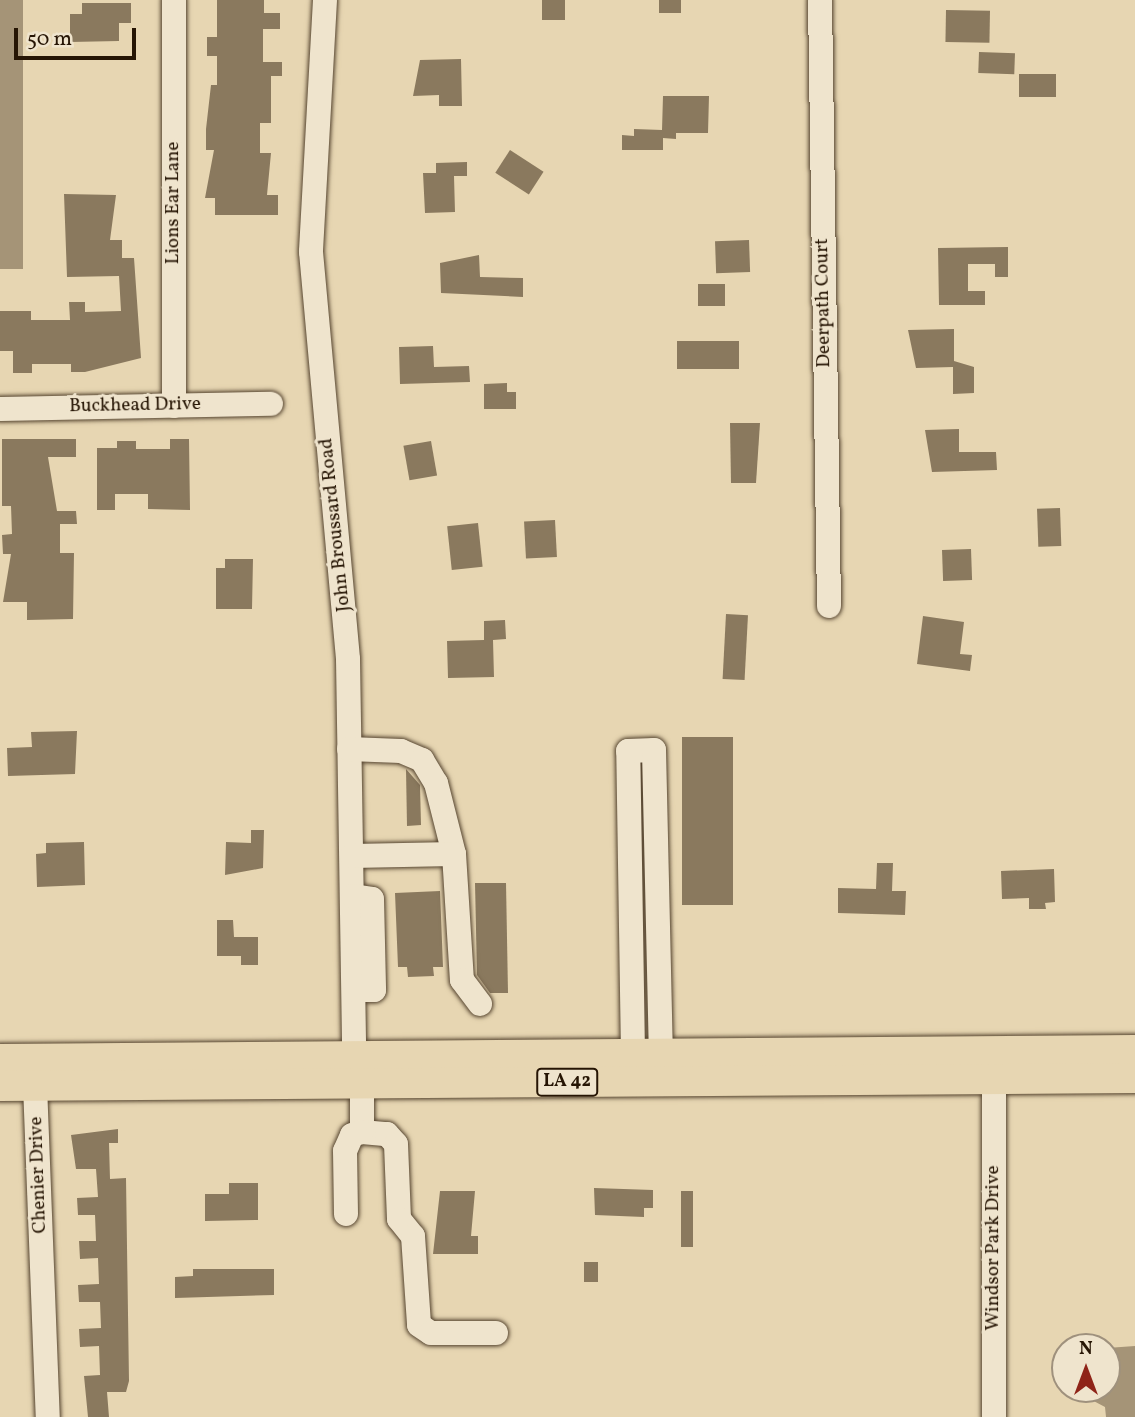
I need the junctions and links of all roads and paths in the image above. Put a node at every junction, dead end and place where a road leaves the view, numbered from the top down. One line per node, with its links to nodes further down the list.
1 (174, 0): 5 (street, Lions Ear Lane)
2 (325, 0): 8 (street, John Broussard Road)
3 (820, 0): 7 (street, Deerpath Court)
4 (271, 404): 5 (street, Buckhead Drive)
5 (174, 406): 6 (street, Buckhead Drive)
6 (0, 409)
7 (829, 606)
8 (349, 749): 9 (street); 10 (street, John Broussard Road)
9 (454, 854): 10 (street); 11 (street)
10 (352, 856): 13 (street, John Broussard Road)
11 (480, 1004)
12 (1135, 1050): 15 (main road, LA 42)
13 (354, 1052): 14 (main road, LA 42); 15 (main road, LA 42); 21 (main road)
14 (179, 1054): 17 (main road, LA 42); 23 (street)
15 (647, 1054): 15 (street)
16 (1135, 1057): 20 (main road)
17 (0, 1059)
18 (1135, 1078): 20 (main road, LA 42)
19 (994, 1079): 20 (main road, LA 42); 22 (main road, LA 42); 29 (street, Windsor Park Drive)
20 (1050, 1079)
21 (235, 1081): 22 (main road, LA 42); 23 (main road, LA 42)
22 (362, 1082): 25 (street)
23 (35, 1085): 24 (main road, LA 42); 28 (street, Chenier Drive)
24 (0, 1086)
25 (362, 1132): 26 (street); 27 (street)
26 (346, 1214)
27 (496, 1333)
28 (48, 1417)
29 (994, 1417)

